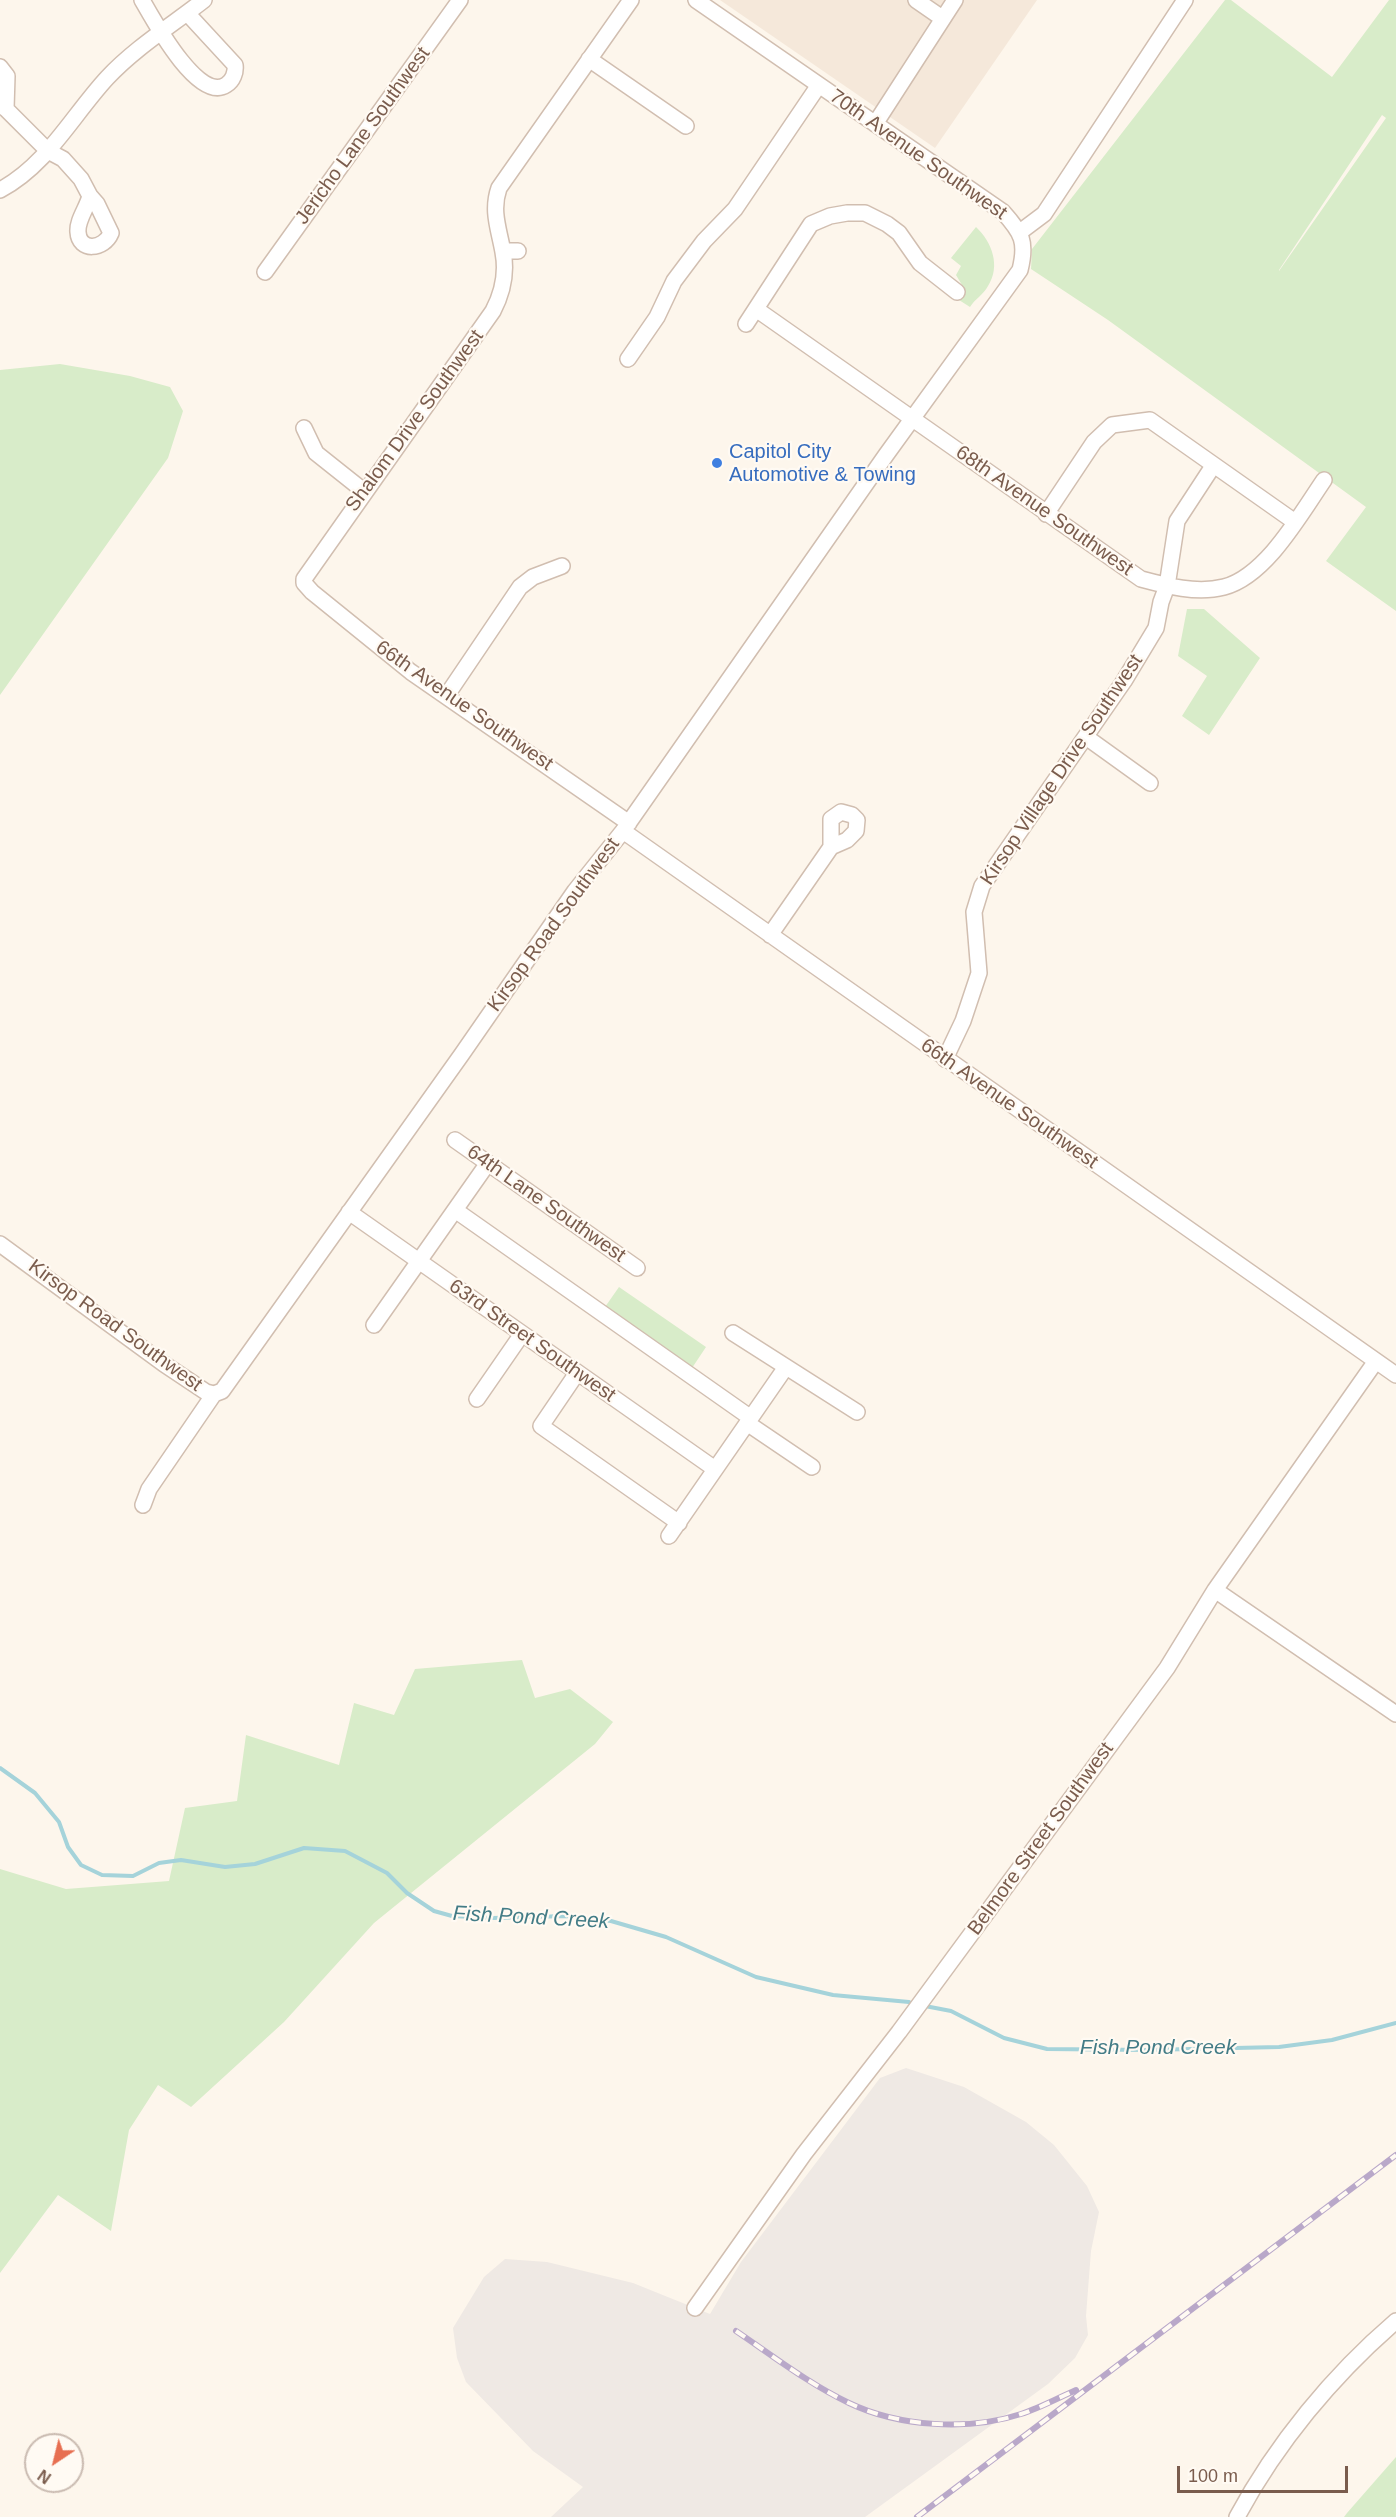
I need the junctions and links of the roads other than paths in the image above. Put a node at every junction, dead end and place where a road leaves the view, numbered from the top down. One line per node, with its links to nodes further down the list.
1 (142, 0): 11 (street)
2 (204, 0): 9 (street)
3 (460, 0): 22 (street, Jericho Lane Southwest)
4 (631, 0): 12 (street, Shalom Drive Southwest)
5 (696, 0): 14 (street, 70th Avenue Southwest)
6 (916, 0): 10 (street)
7 (955, 0): 10 (street)
8 (1185, 0): 21 (street, 70th Avenue Southwest)
9 (187, 14): 11 (street); 11 (street)
10 (942, 18): 16 (street)
11 (160, 33): 18 (street)
12 (589, 59): 17 (street); 31 (street, Shalom Drive Southwest)
13 (0, 68): 15 (street)
14 (819, 85): 16 (street, 70th Avenue Southwest); 26 (street)
15 (3, 107): 18 (street)
16 (875, 124): 21 (street, 70th Avenue Southwest)
17 (686, 126)
18 (48, 151): 19 (street); 20 (street)
19 (0, 190)
20 (90, 196)
21 (1020, 232): 27 (street, Kirsop Road Southwest)
22 (265, 272)
23 (957, 292): 24 (street)
24 (756, 309): 25 (street); 27 (street, 68th Avenue Southwest)
25 (746, 324)
26 (628, 359)
27 (912, 419): 32 (street, 68th Avenue Southwest); 40 (street, Kirsop Road Southwest)
28 (304, 428): 31 (street)
29 (1214, 466): 32 (street); 33 (street); 36 (street, Kirsop Village Drive Southwest)
30 (1324, 480): 33 (street, 68th Avenue Southwest)
31 (365, 492): 35 (street, Shalom Drive Southwest)
32 (1046, 514): 36 (street, 68th Avenue Southwest)
33 (1295, 522): 36 (street, 68th Avenue Southwest)
34 (562, 566): 37 (street)
35 (304, 583): 37 (street, 66th Avenue Southwest)
36 (1167, 586): 38 (street, Kirsop Village Drive Southwest)
37 (447, 695): 40 (street, 66th Avenue Southwest)
38 (1086, 737): 39 (street); 43 (street, Kirsop Village Drive Southwest)
39 (1150, 783)
40 (626, 827): 42 (street, 66th Avenue Southwest); 47 (street, Kirsop Road Southwest)
41 (831, 847): 42 (street)
42 (770, 935): 43 (street, 66th Avenue Southwest)
43 (945, 1059): 54 (street, 66th Avenue Southwest)
44 (455, 1140): 45 (street, 64th Lane Southwest)
45 (488, 1163): 46 (street); 50 (street, 64th Lane Southwest)
46 (454, 1210): 49 (street); 61 (street)
47 (349, 1212): 49 (street, 63rd Street Southwest); 58 (street, Kirsop Road Southwest)
48 (0, 1244): 58 (street, Kirsop Road Southwest)
49 (419, 1261): 51 (street); 53 (street, 63rd Street Southwest)
50 (637, 1268)
51 (374, 1325)
52 (733, 1333): 55 (street)
53 (522, 1334): 56 (street, 63rd Street Southwest); 59 (street)
54 (1376, 1361): 57 (street, 66th Avenue Southwest); 67 (street, Belmore Street Southwest)
55 (786, 1367): 60 (street); 61 (street)
56 (577, 1372): 63 (street, 63rd Street Southwest); 65 (street)
57 (1396, 1375)
58 (214, 1394): 64 (street)
59 (477, 1399)
60 (857, 1412)
61 (749, 1421): 62 (street); 63 (street)
62 (812, 1467)
63 (715, 1469): 65 (street)
64 (143, 1505)
65 (679, 1523): 66 (street)
66 (669, 1536)
67 (1215, 1590): 68 (street); 69 (street, Belmore Street Southwest)
68 (1396, 1714)
69 (695, 2308)
70 (1396, 2321): 71 (street)
71 (1237, 2517)

